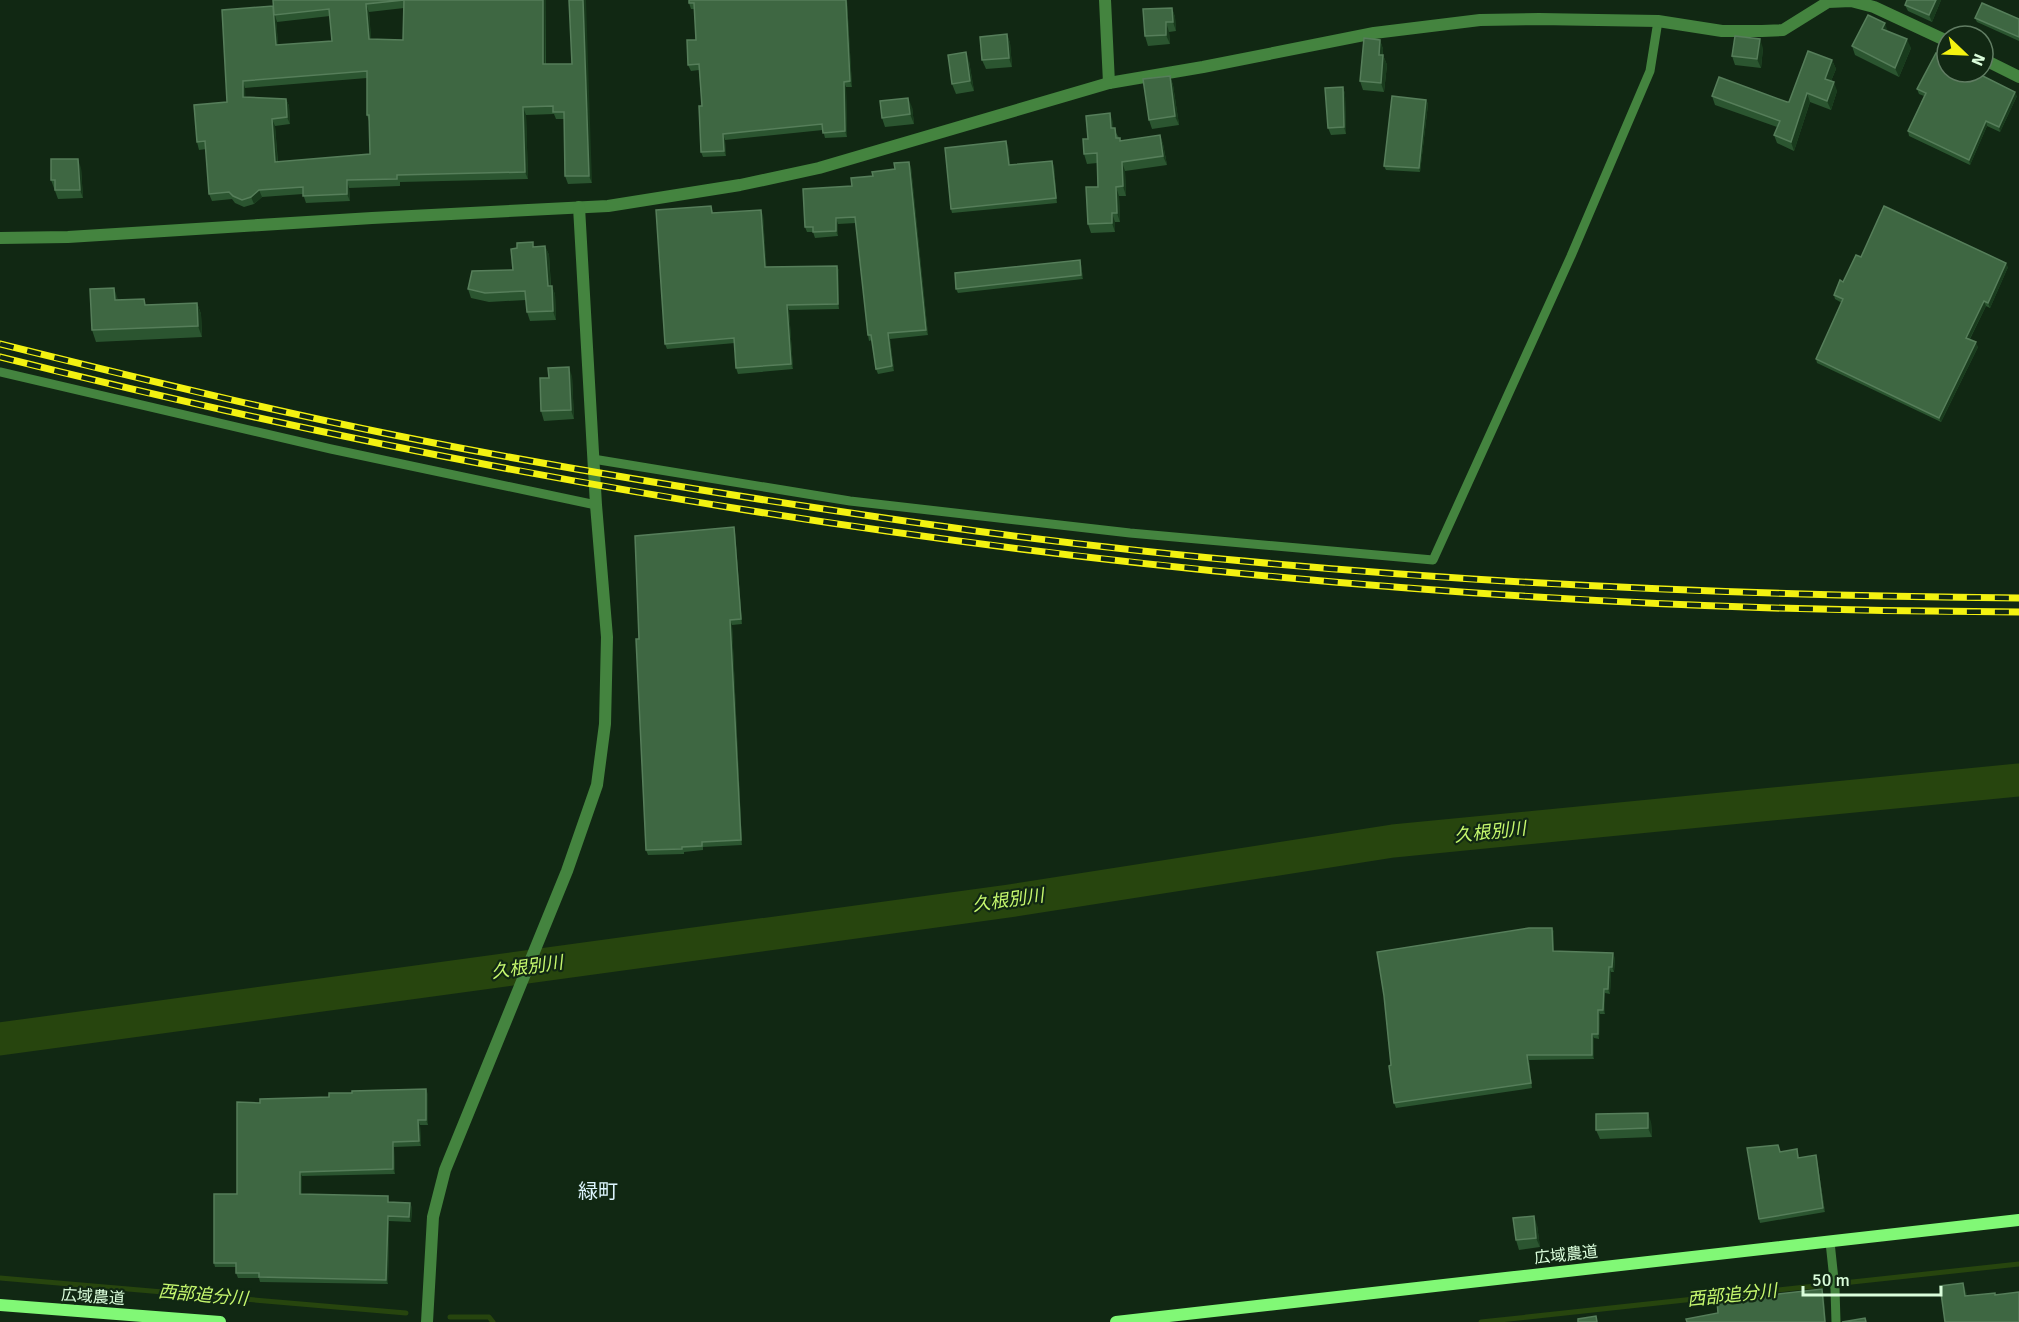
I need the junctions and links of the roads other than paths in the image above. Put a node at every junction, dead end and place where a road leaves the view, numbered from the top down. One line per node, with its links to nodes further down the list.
1 (1105, 0): 6 (street)
2 (1658, 21): 3 (street); 6 (street); 10 (lane)
3 (1935, 35)
4 (1995, 65): 5 (street)
5 (2019, 77)
6 (1109, 83): 7 (street)
7 (579, 207): 8 (street); 10 (street)
8 (0, 238)
9 (0, 372): 11 (lane)
10 (593, 459): 11 (street)
11 (596, 505): 16 (street)
12 (2019, 1220): 13 (street, 広域農道)
13 (1830, 1242): 17 (street, 広域農道); 18 (lane)
14 (0, 1305): 15 (street, 広域農道)
15 (220, 1322)
16 (427, 1322)
17 (1116, 1322)
18 (1836, 1322)

